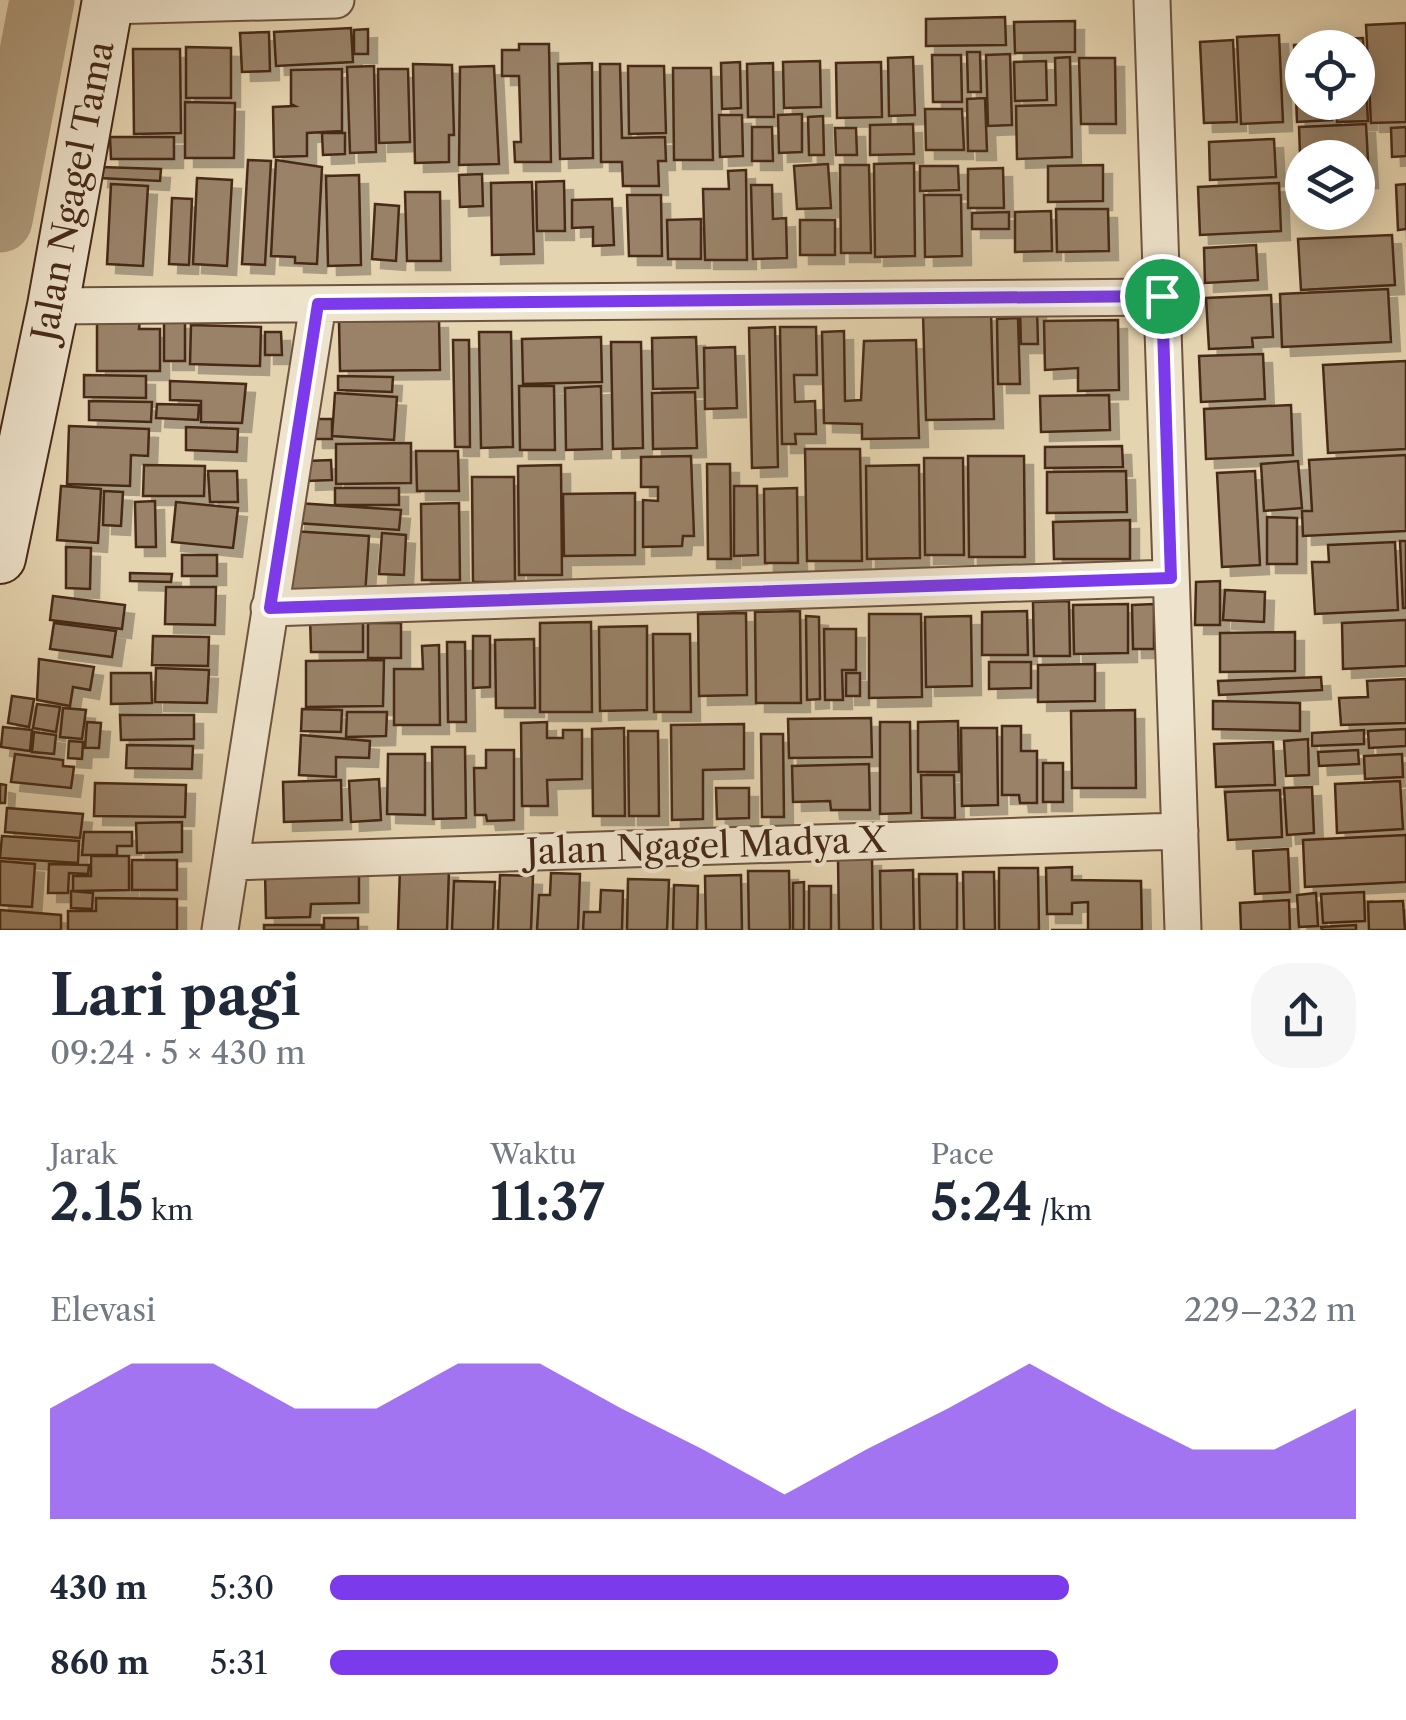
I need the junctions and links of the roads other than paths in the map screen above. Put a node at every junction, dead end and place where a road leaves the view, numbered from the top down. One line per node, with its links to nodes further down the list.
1 (336, 0): 3 (street)
2 (1152, 0): 4 (street)
3 (108, 3): 6 (street, Jalan Ngagel Tama)
4 (1162, 296): 5 (street); 8 (street)
5 (318, 304): 6 (street); 9 (street)
6 (54, 306): 7 (street, Jalan Ngagel Tama)
7 (0, 558)
8 (1171, 578): 9 (street); 10 (street)
9 (270, 608): 11 (street)
10 (1180, 831): 11 (street, Jalan Ngagel Madya X); 13 (street)
11 (232, 862): 12 (street)
12 (220, 930)
13 (1183, 930)

